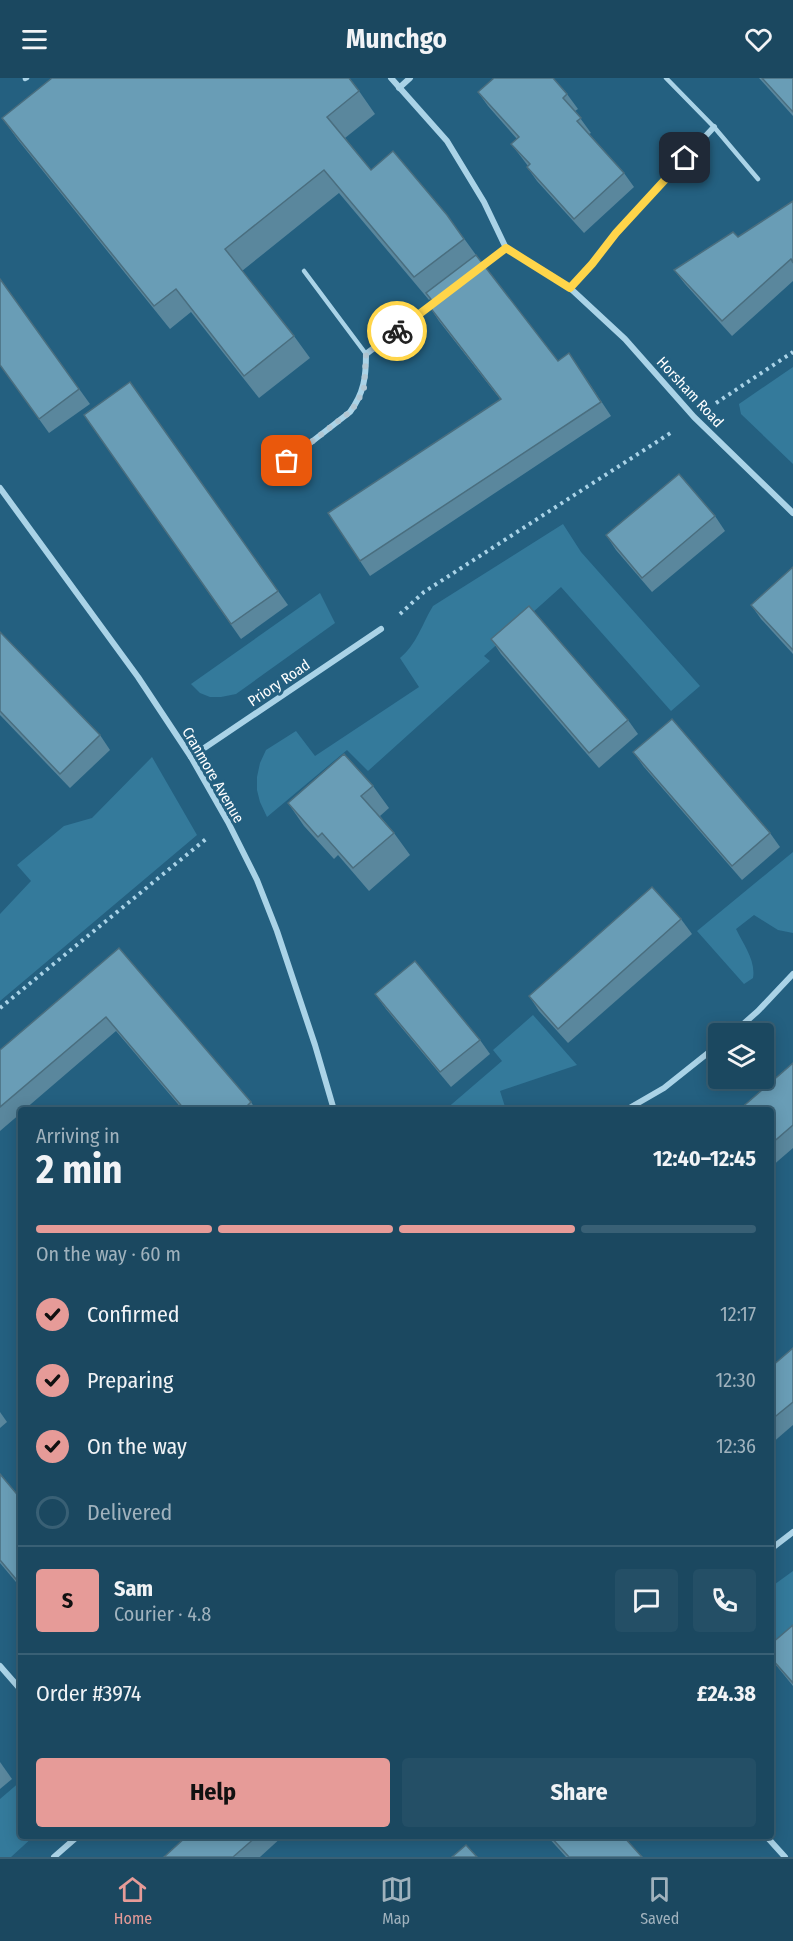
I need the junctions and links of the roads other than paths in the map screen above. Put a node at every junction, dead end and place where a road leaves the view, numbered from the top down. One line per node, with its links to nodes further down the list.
1 (391, 78): 4 (street)
2 (410, 78): 4 (street)
3 (666, 78): 5 (lane)
4 (399, 87): 7 (street)
5 (714, 127): 6 (lane); 10 (street)
6 (758, 179)
7 (506, 248): 9 (street); 10 (street, Horsham Road)
8 (304, 271): 12 (lane)
9 (469, 276)
10 (570, 288): 15 (street, Horsham Road)
11 (441, 297): 12 (street)
12 (366, 354): 13 (street)
13 (287, 461)
14 (0, 488): 17 (street, Cranmore Avenue)
15 (793, 513)
16 (381, 629): 17 (street, Priory Road)
17 (191, 757): 21 (street, Cranmore Avenue)
18 (793, 974): 19 (street)
19 (744, 1023)
20 (708, 1053): 22 (street)
21 (333, 1107)
22 (631, 1107)
23 (793, 1532): 24 (street)
24 (774, 1548)
25 (0, 1666): 26 (street)
26 (18, 1687)
27 (75, 1839): 29 (street)
28 (769, 1839): 30 (street)
29 (54, 1857)
30 (785, 1857)

